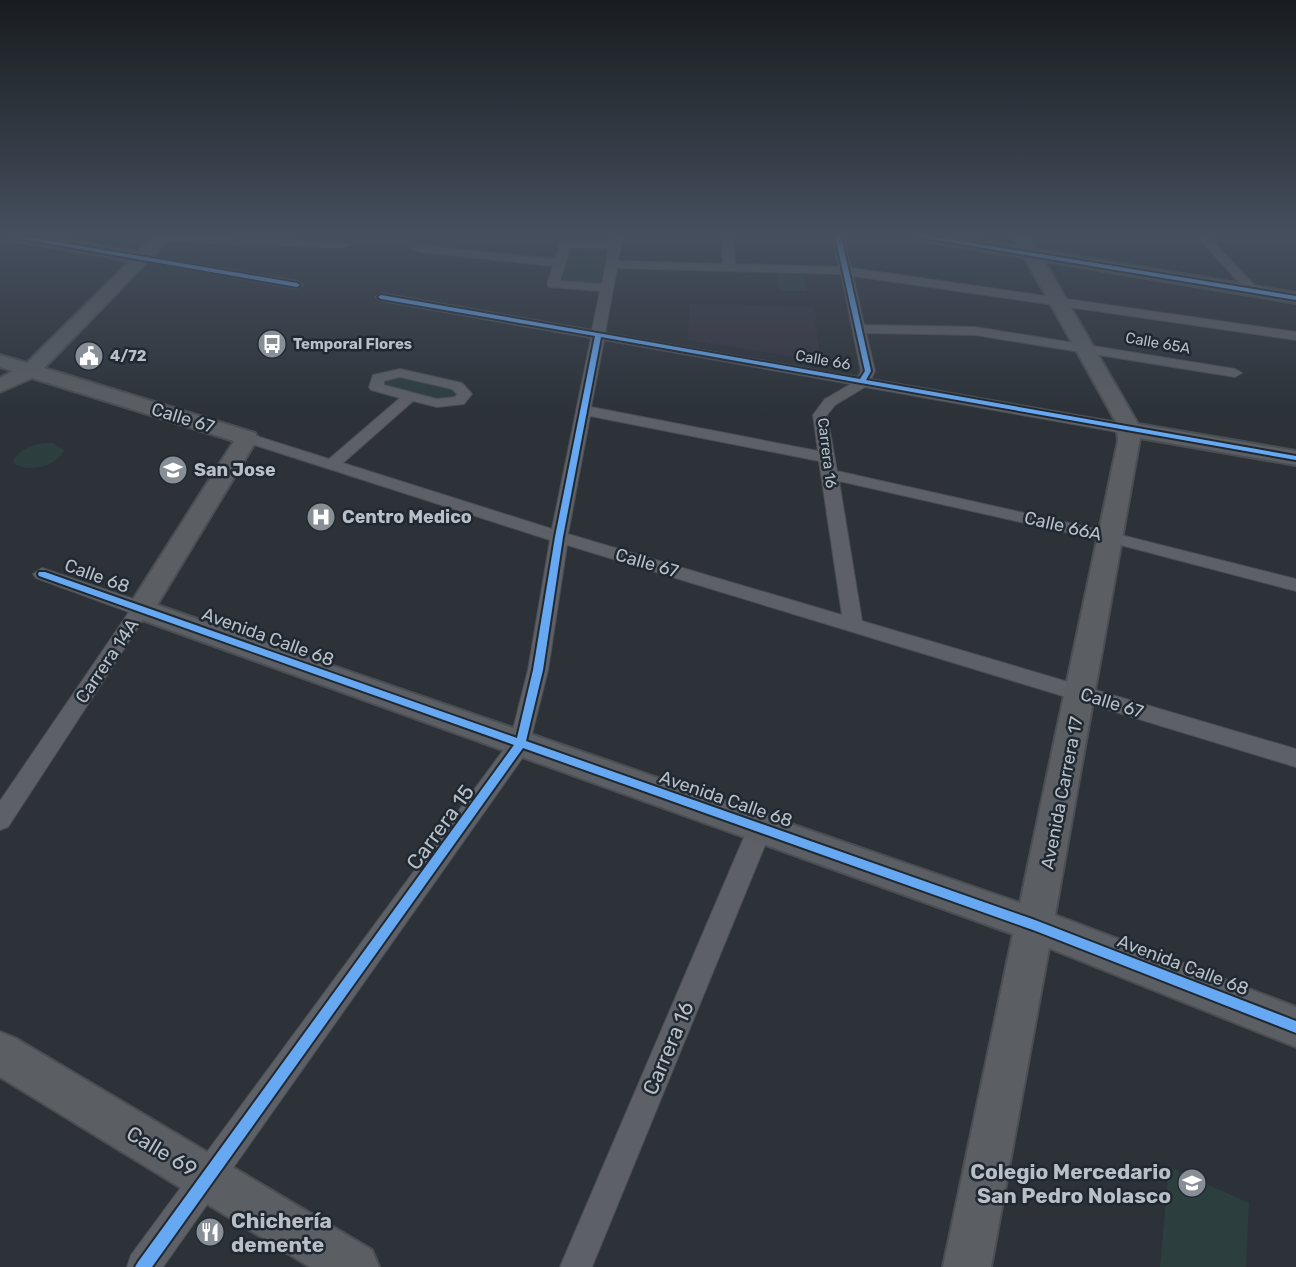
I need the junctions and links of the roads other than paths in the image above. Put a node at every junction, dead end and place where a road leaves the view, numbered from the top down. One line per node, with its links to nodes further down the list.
1 (105, 295): 15 (main road)
2 (606, 295): 11 (street, Carrera 15)
3 (852, 295): 10 (street)
4 (1017, 295): 9 (street)
5 (1056, 295): 9 (main road)
6 (1278, 295): 8 (main road)
7 (381, 297): 11 (street, Calle 66)
8 (1296, 298)
9 (1059, 301): 12 (street); 13 (main road)
10 (860, 329): 13 (street, Calle 65A); 17 (street)
11 (598, 336): 17 (street, Calle 66); 20 (street, Carrera 15)
12 (1296, 336)
13 (1084, 346): 16 (street, Calle 65A); 21 (main road)
14 (0, 361): 15 (main road, Calle 67)
15 (31, 370): 18 (main road); 22 (main road, Calle 67)
16 (1235, 373)
17 (862, 382): 21 (street, Calle 66); 25 (street, Carrera 16)
18 (0, 386)
19 (410, 396): 19 (street); 24 (street)
20 (583, 410): 25 (street, Calle 66A); 26 (street, Carrera 15)
21 (1129, 429): 23 (main road, Calle 66); 27 (main road, Avenida Carrera 17)
22 (247, 438): 24 (street, Calle 67); 30 (main road, Carrera 14A)
23 (1296, 458)
24 (332, 465): 26 (street, Calle 67)
25 (828, 466): 27 (street, Calle 66A); 31 (street, Carrera 16)
26 (559, 537): 31 (street, Calle 67); 33 (street, Carrera 15)
27 (1109, 537): 29 (street, Calle 66A); 32 (main road, Avenida Carrera 17)
28 (42, 574): 30 (street, Calle 68)
29 (1296, 585)
30 (141, 609): 33 (main road, Avenida Calle 68); 35 (street, Carrera 14A)
31 (854, 624): 32 (street, Calle 67)
32 (1081, 694): 34 (street, Calle 67); 37 (main road, Avenida Carrera 17)
33 (520, 744): 36 (main road, Avenida Calle 68); 40 (street, Carrera 15)
34 (1296, 758)
35 (0, 820)
36 (760, 828): 37 (main road, Avenida Calle 68); 43 (street, Carrera 16)
37 (1035, 925): 38 (main road, Avenida Calle 68); 44 (main road, Avenida Carrera 17)
38 (1296, 1027)
39 (0, 1053): 40 (main road, Calle 69)
40 (208, 1178): 41 (street, Carrera 15); 42 (main road, Calle 69)
41 (143, 1267)
42 (355, 1267)
43 (576, 1267)
44 (967, 1267)

